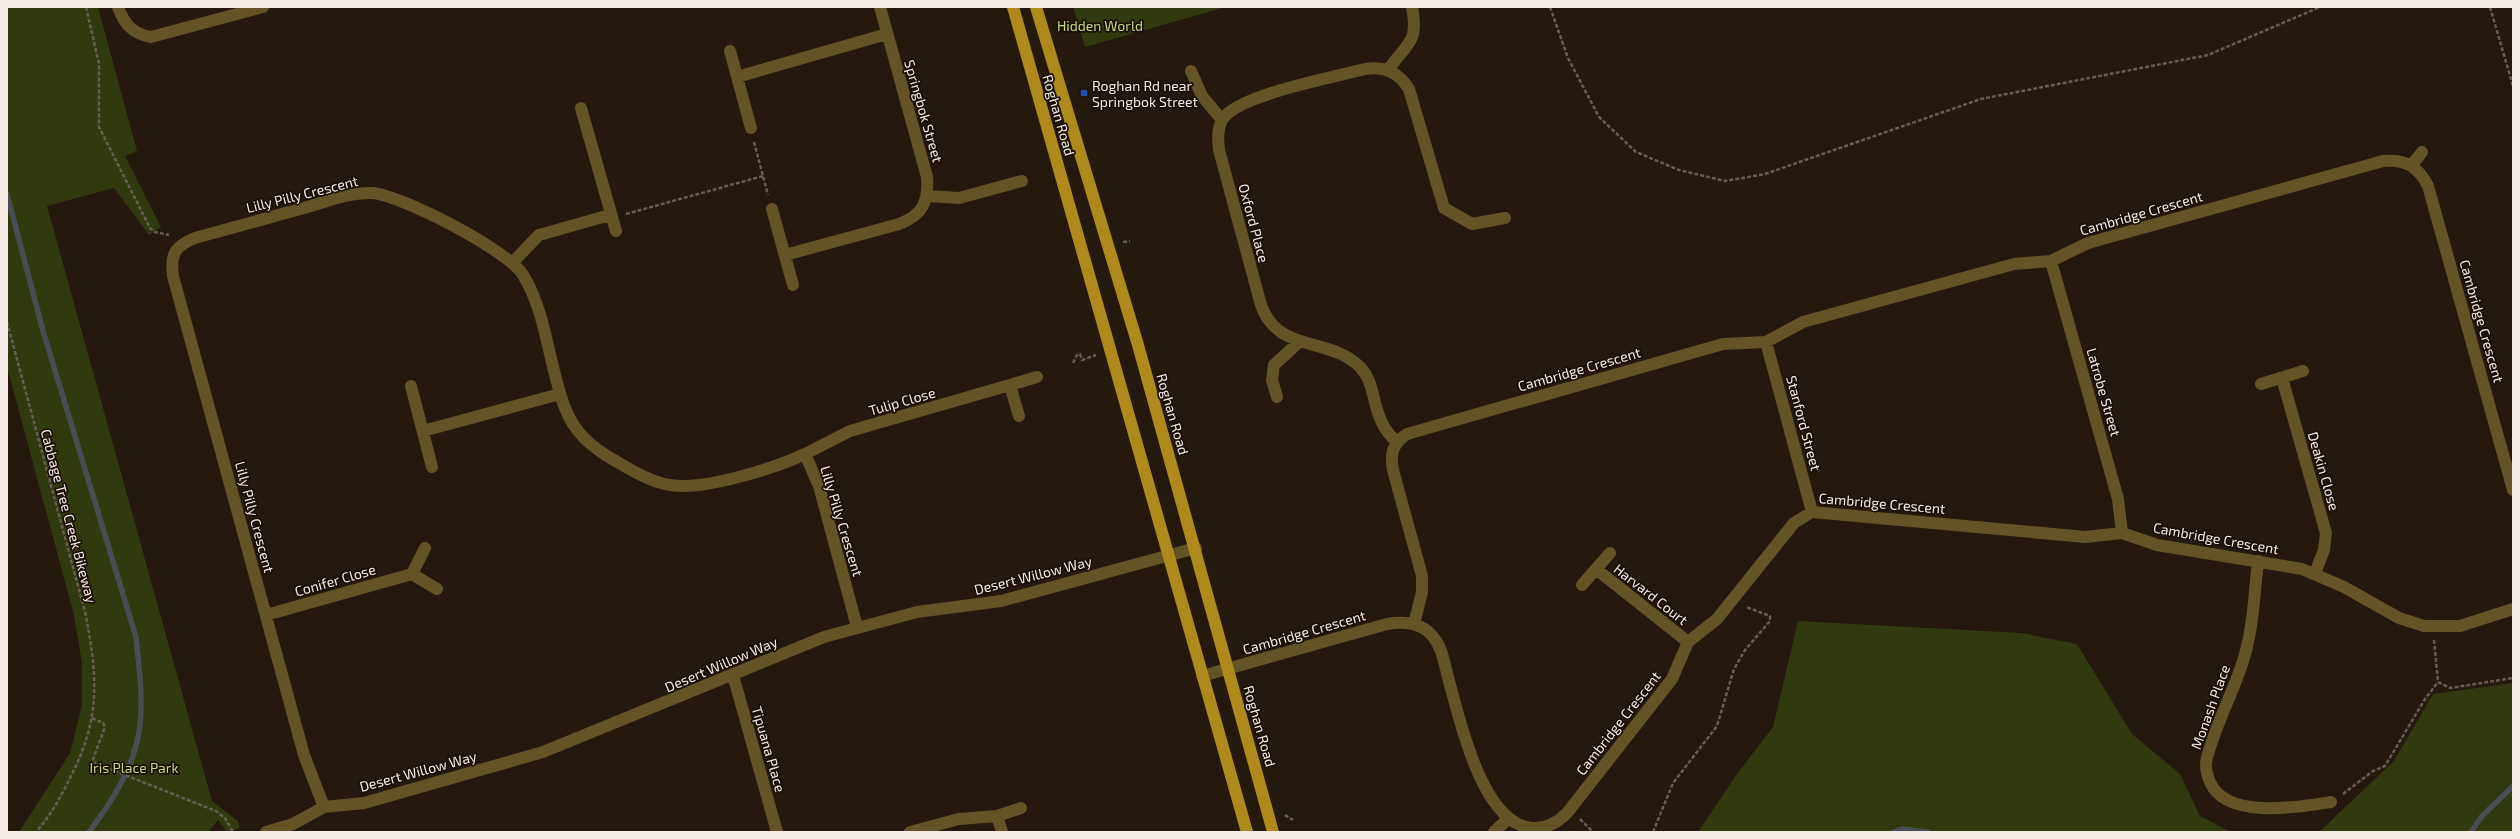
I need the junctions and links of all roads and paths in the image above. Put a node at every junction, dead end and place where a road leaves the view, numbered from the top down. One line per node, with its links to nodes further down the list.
1 (86, 7): 29 (path)
2 (118, 7): 3 (street)
3 (263, 7)
4 (880, 7): 11 (street, Springbok Street)
5 (1013, 7): 60 (main road, Roghan Road)
6 (1036, 7): 58 (main road, Roghan Road)
7 (1412, 7): 13 (street)
8 (1550, 7): 9 (path)
9 (2320, 7)
10 (2490, 7): 16 (path)
11 (887, 34): 15 (street); 24 (street, Springbok Street)
12 (730, 51): 15 (street)
13 (1388, 70): 18 (street); 27 (street)
14 (1191, 71): 18 (street)
15 (737, 77): 19 (street)
16 (2513, 86)
17 (581, 108): 26 (street)
18 (1222, 120): 36 (street, Oxford Place)
19 (751, 128): 22 (path)
20 (2422, 152): 21 (street)
21 (2412, 165): 31 (street, Cambridge Crescent); 54 (street, Cambridge Crescent)
22 (763, 176): 25 (path); 26 (path)
23 (1022, 181): 24 (street)
24 (928, 196): 30 (street)
25 (772, 209): 30 (street)
26 (610, 215): 28 (street); 32 (street)
27 (1505, 218)
28 (616, 231)
29 (180, 245): 32 (street, Lilly Pilly Crescent); 69 (street, Lilly Pilly Crescent)
30 (785, 255): 33 (street)
31 (2051, 261): 38 (street, Cambridge Crescent); 56 (street, Latrobe Street)
32 (512, 262): 47 (street, Lilly Pilly Crescent)
33 (793, 285)
34 (7, 322): 35 (path, Cabbage Tree Creek Bikeway)
35 (12, 340): 37 (path); 79 (path, Cabbage Tree Creek Bikeway)
36 (1300, 341): 48 (street); 51 (street, Oxford Place)
37 (7, 342)
38 (1766, 342): 51 (street, Cambridge Crescent); 55 (street, Stanford Street)
39 (1096, 355): 40 (path)
40 (1073, 363)
41 (2303, 371): 43 (street)
42 (1037, 377): 45 (street, Tulip Close)
43 (2282, 378): 44 (street); 63 (street, Deakin Close)
44 (2261, 384)
45 (1010, 385): 49 (street); 52 (street, Tulip Close)
46 (411, 386): 50 (street)
47 (560, 394): 50 (street); 52 (street, Lilly Pilly Crescent)
48 (1277, 397)
49 (1019, 416)
50 (424, 431): 53 (street)
51 (1397, 442): 70 (street)
52 (805, 454): 71 (street, Lilly Pilly Crescent)
53 (432, 467)
54 (2513, 490)
55 (1812, 512): 56 (street, Cambridge Crescent); 67 (street, Cambridge Crescent)
56 (2122, 533): 61 (street, Cambridge Crescent)
57 (425, 548): 64 (street)
58 (1196, 548): 60 (street, Desert Willow Way); 74 (main road, Roghan Road)
59 (1610, 553): 62 (street, Harvard Court)
60 (1169, 555): 71 (street, Desert Willow Way); 76 (main road, Roghan Road)
61 (2258, 561): 63 (street, Cambridge Crescent); 80 (street, Monash Place)
62 (1596, 569): 65 (street, Harvard Court); 73 (street, Harvard Court)
63 (2315, 573): 72 (street, Cambridge Crescent)
64 (412, 574): 66 (street); 69 (street, Conifer Close)
65 (1582, 585)
66 (437, 589)
67 (1734, 598): 73 (street, Cambridge Crescent); 96 (path)
68 (2513, 609): 72 (street, Cambridge Crescent)
69 (266, 615): 81 (street, Lilly Pilly Crescent)
70 (1414, 624): 74 (street, Cambridge Crescent); 84 (street, Cambridge Crescent)
71 (857, 627): 75 (street, Desert Willow Way)
72 (2432, 627): 78 (path)
73 (1688, 642): 84 (street, Cambridge Crescent)
74 (1228, 669): 76 (street, Cambridge Crescent); 93 (main road, Roghan Road)
75 (733, 675): 81 (street, Desert Willow Way); 89 (street, Tipuana Place)
76 (1202, 676): 92 (main road, Roghan Road)
77 (2513, 678): 78 (path)
78 (2438, 682): 80 (path)
79 (92, 718): 86 (path, Cabbage Tree Creek Bikeway); 87 (path)
80 (2331, 802)
81 (324, 808): 88 (street, Desert Willow Way)
82 (1021, 808): 83 (street)
83 (997, 816): 90 (street); 91 (street)
84 (1509, 818): 94 (street)
85 (1584, 823): 95 (path)
86 (36, 832)
87 (234, 832)
88 (266, 832)
89 (777, 832)
90 (910, 832)
91 (1002, 832)
92 (1247, 832)
93 (1274, 832)
94 (1494, 832)
95 (1593, 832)
96 (1654, 832)

